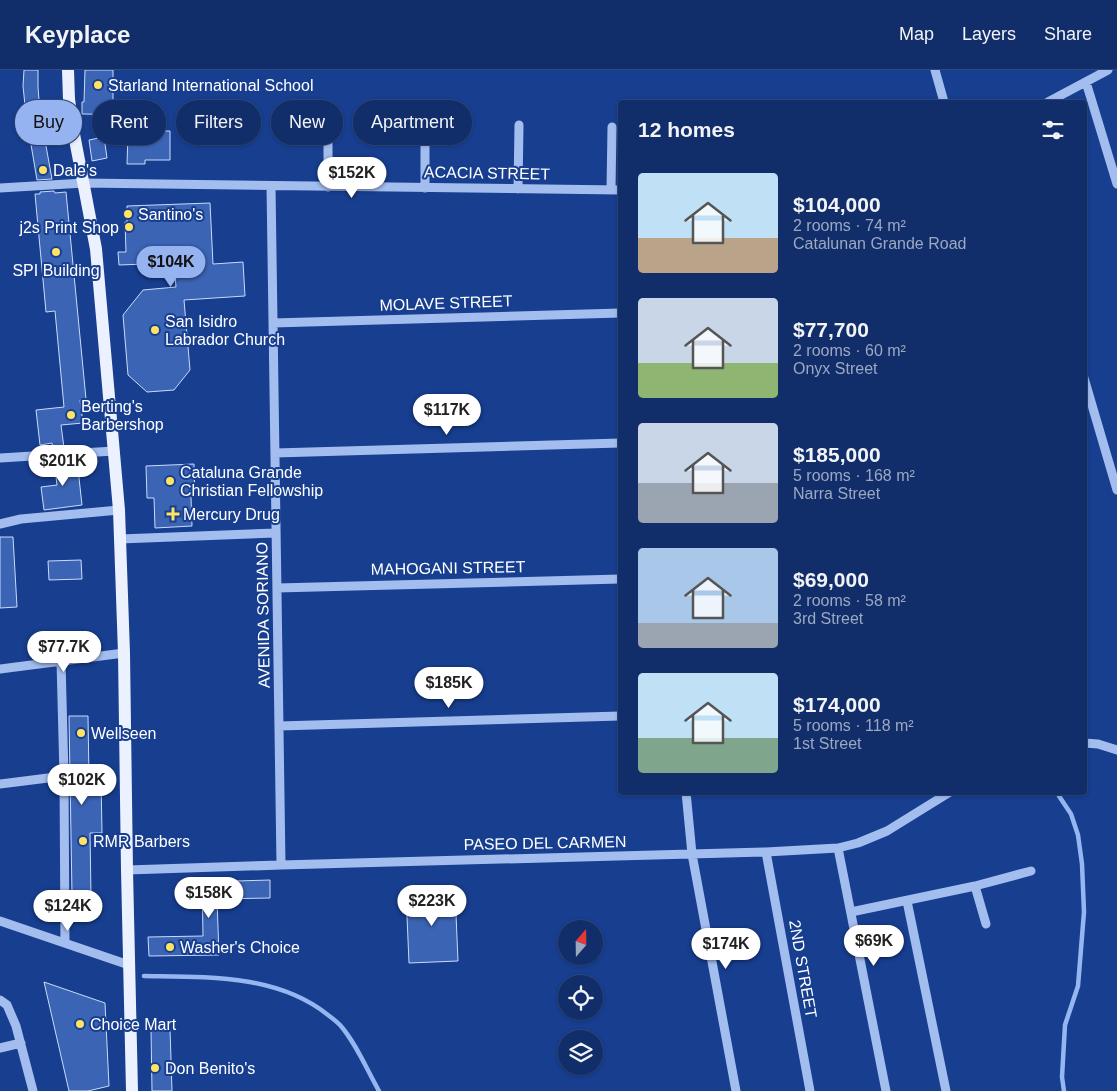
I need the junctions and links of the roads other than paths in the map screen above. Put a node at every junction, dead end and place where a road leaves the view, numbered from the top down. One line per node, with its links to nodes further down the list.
1 (68, 70): 11 (main road)
2 (935, 70): 5 (street)
3 (1108, 70): 4 (street)
4 (1086, 82): 6 (street); 12 (street)
5 (943, 100)
6 (1052, 100)
7 (519, 125): 17 (street)
8 (612, 127): 18 (street)
9 (328, 145): 14 (street)
10 (425, 145): 16 (street)
11 (84, 184): 13 (street, ACACIA STREET); 15 (street, ACACIA STREET); 23 (main road)
12 (1117, 184)
13 (271, 186): 14 (street, ACACIA STREET); 20 (street, AVENIDA SORIANO)
14 (328, 186): 16 (street, ACACIA STREET)
15 (0, 188)
16 (425, 188): 17 (street, ACACIA STREET)
17 (518, 189): 18 (street, ACACIA STREET)
18 (616, 190)
19 (618, 313): 20 (street, MOLAVE STREET)
20 (273, 323): 24 (street, AVENIDA SORIANO)
21 (1087, 388): 26 (street)
22 (618, 443): 24 (street)
23 (114, 451): 25 (street); 27 (main road)
24 (275, 452): 29 (street, AVENIDA SORIANO)
25 (0, 458)
26 (1117, 490)
27 (119, 510): 28 (street); 30 (main road)
28 (0, 524)
29 (276, 533): 30 (street); 32 (street, AVENIDA SORIANO)
30 (120, 539): 33 (main road)
31 (618, 579): 32 (street, MAHOGANI STREET)
32 (277, 588): 37 (street, AVENIDA SORIANO)
33 (124, 653): 34 (street); 48 (main road)
34 (61, 661): 35 (street); 40 (street)
35 (0, 669)
36 (618, 716): 37 (street)
37 (279, 726): 47 (street, AVENIDA SORIANO)
38 (1087, 742): 39 (street)
39 (1117, 750)
40 (64, 776): 41 (street); 55 (street)
41 (0, 784)
42 (686, 795): 46 (street)
43 (945, 795): 44 (street, PASEO DEL CARMEN)
44 (838, 848): 45 (street, PASEO DEL CARMEN); 52 (street)
45 (766, 852): 46 (street, PASEO DEL CARMEN); 63 (street, 2ND STREET)
46 (692, 854): 47 (street, PASEO DEL CARMEN); 62 (street)
47 (281, 864): 48 (street, PASEO DEL CARMEN)
48 (127, 870): 56 (main road)
49 (1031, 871): 50 (street)
50 (975, 886): 51 (street); 54 (street)
51 (907, 901): 52 (street); 65 (street)
52 (851, 912): 64 (street)
53 (0, 921): 55 (street)
54 (986, 924)
55 (65, 943): 56 (street)
56 (129, 965): 61 (main road)
57 (0, 1000): 58 (street)
58 (21, 1043): 59 (street); 60 (street)
59 (0, 1048)
60 (33, 1091)
61 (131, 1091)
62 (736, 1091)
63 (810, 1091)
64 (886, 1091)
65 (946, 1091)

